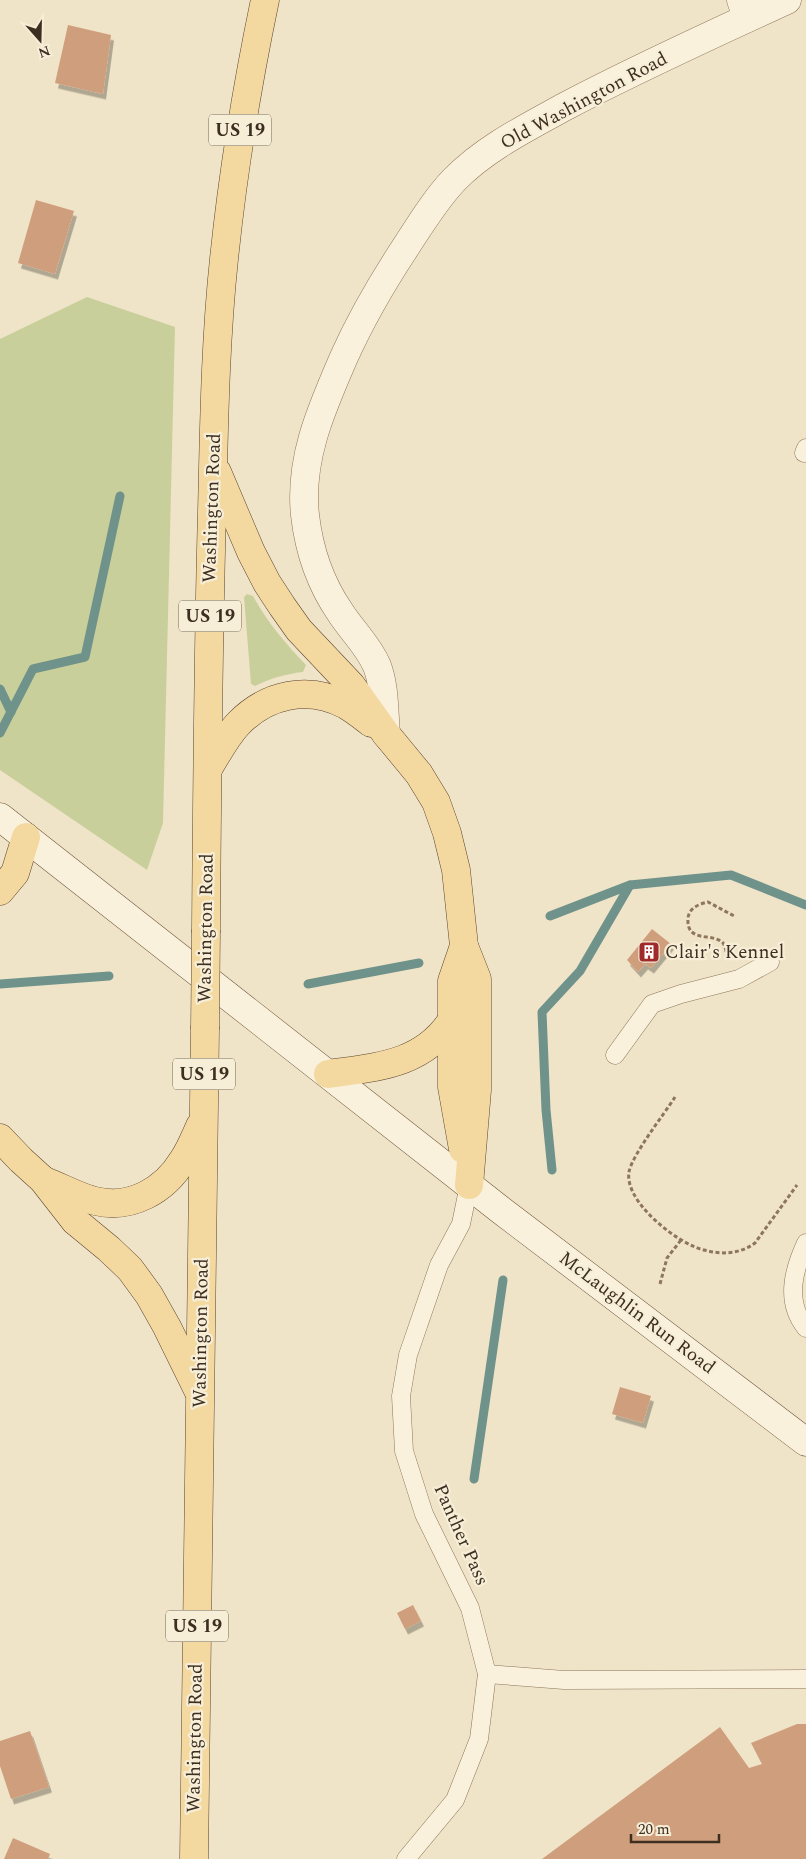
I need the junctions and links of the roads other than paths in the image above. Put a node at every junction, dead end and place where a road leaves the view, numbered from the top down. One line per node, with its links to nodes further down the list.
1 (265, 0): 4 (main road, Washington Road / US 19)
2 (787, 0): 3 (main road, Old Washington Road)
3 (744, 9): 5 (main road, Old Washington Road)
4 (213, 463): 5 (main road); 6 (main road, Washington Road / US 19)
5 (386, 734): 6 (main road); 11 (main road)
6 (208, 769): 16 (main road, Washington Road / US 19, bridge)
7 (0, 817): 8 (main road, McLaughlin Run Road)
8 (26, 837): 9 (main road); 10 (main road); 15 (main road, McLaughlin Run Road)
9 (0, 848)
10 (0, 891)
11 (464, 946): 13 (main road); 19 (main road)
12 (770, 962): 14 (lane)
13 (452, 1020): 15 (main road); 19 (main road)
14 (615, 1055)
15 (328, 1074): 19 (main road, McLaughlin Run Road)
16 (203, 1120): 18 (main road); 22 (main road, Washington Road / US 19)
17 (0, 1138): 18 (main road)
18 (43, 1180): 22 (main road)
19 (469, 1185): 23 (main road, McLaughlin Run Road); 24 (lane, Panther Pass)
20 (806, 1243): 21 (lane)
21 (806, 1328)
22 (200, 1393): 26 (main road, Washington Road / US 19)
23 (806, 1442)
24 (487, 1674): 25 (lane); 27 (lane)
25 (806, 1679)
26 (194, 1859)
27 (406, 1859)

